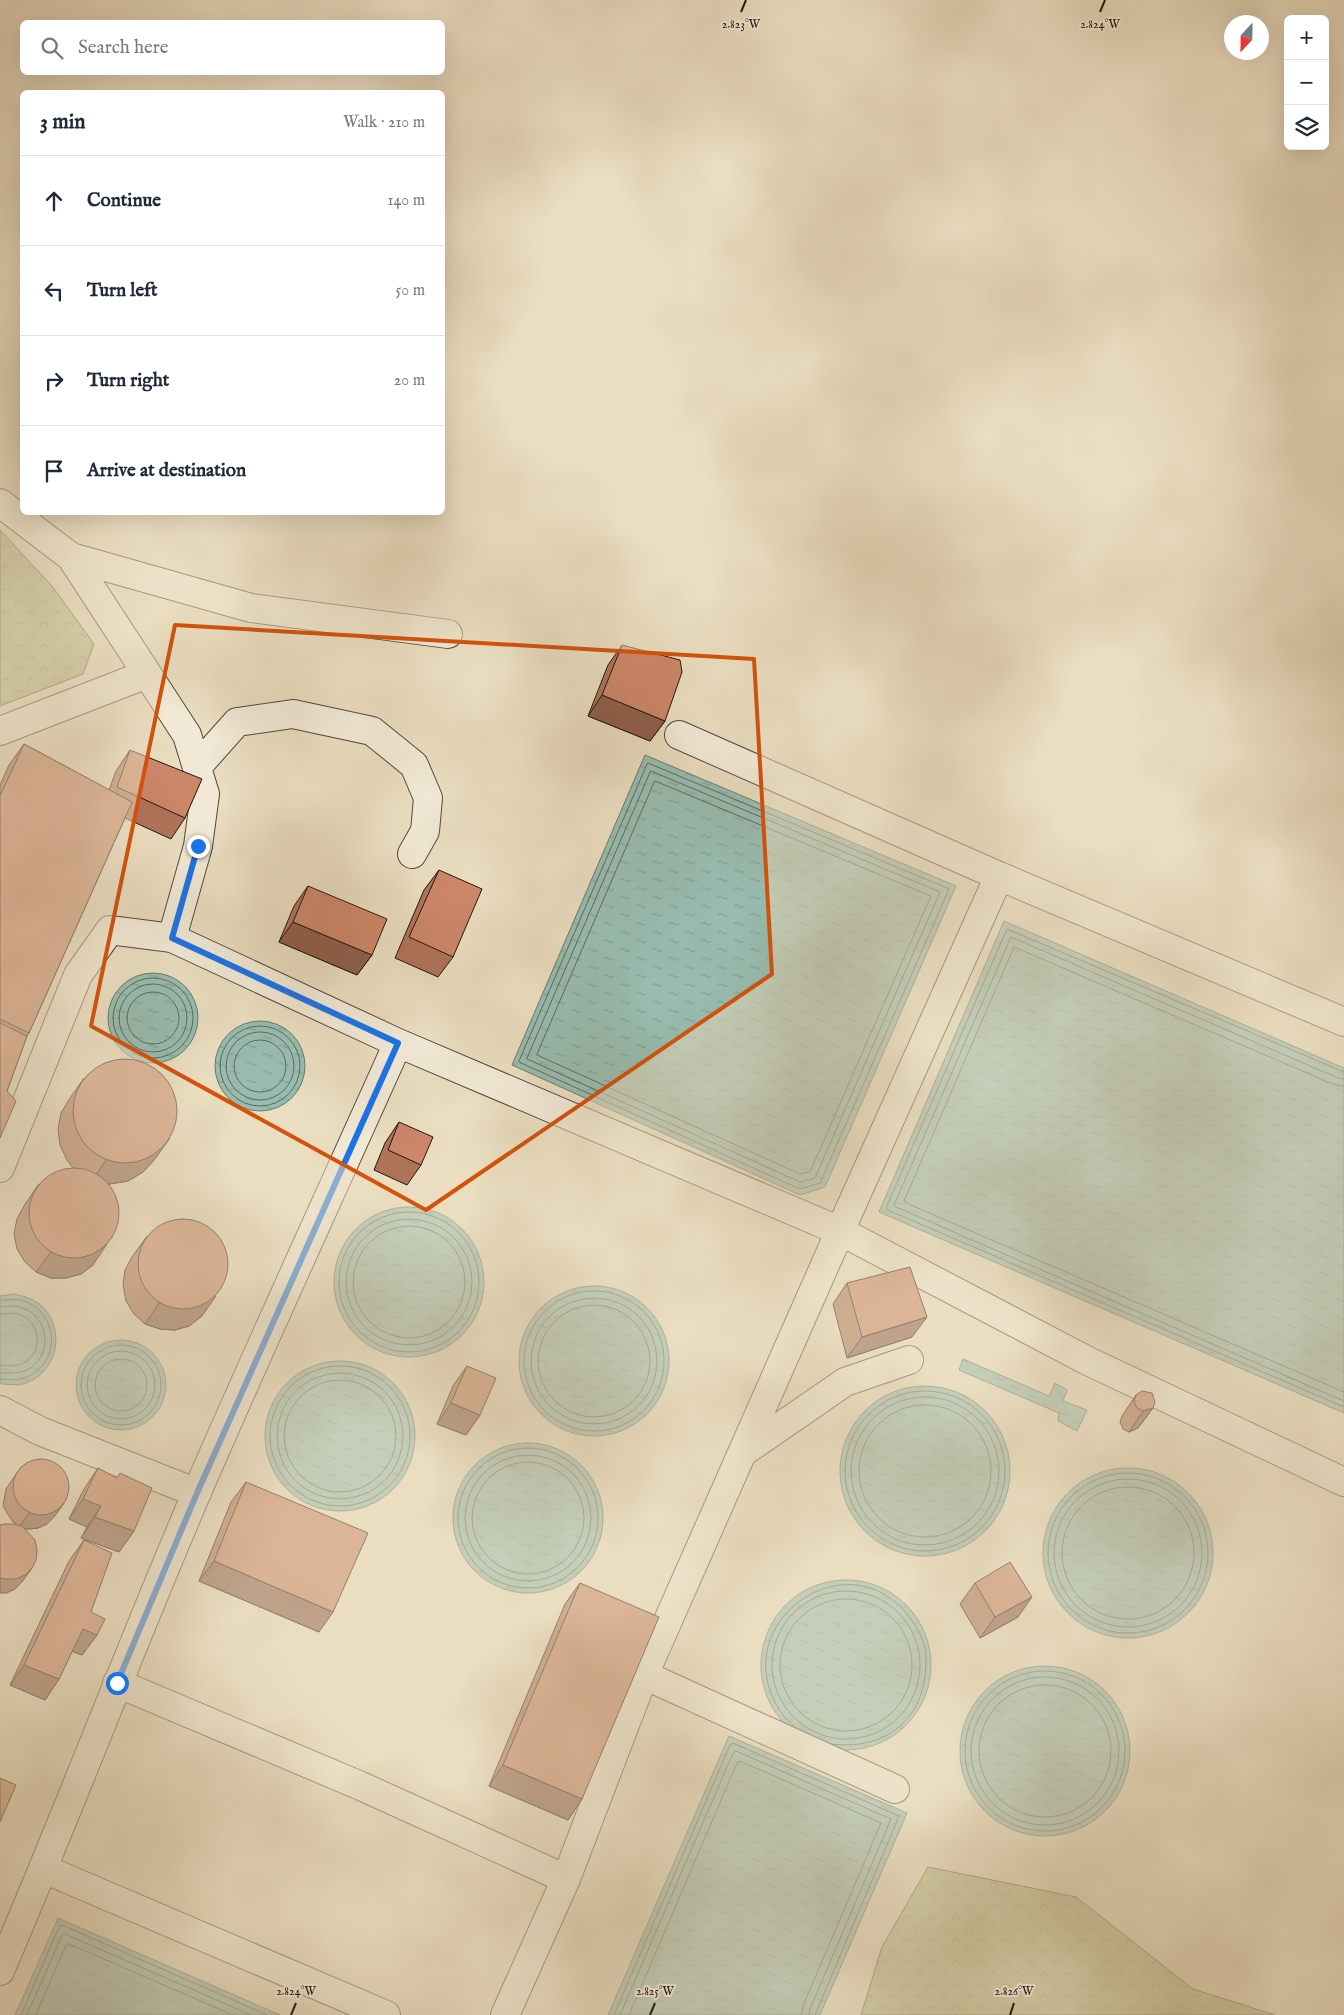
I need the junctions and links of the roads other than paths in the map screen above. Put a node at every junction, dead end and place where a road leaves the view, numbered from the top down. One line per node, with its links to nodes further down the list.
1 (0, 503): 2 (street)
2 (71, 557): 3 (street); 4 (street)
3 (448, 634)
4 (147, 674): 5 (street); 7 (street)
5 (0, 731)
6 (679, 735): 9 (street)
7 (197, 767): 8 (street); 10 (street)
8 (412, 854)
9 (999, 876): 11 (street); 14 (street)
10 (172, 938): 12 (street); 13 (street)
11 (1344, 1022)
12 (398, 1043): 14 (street); 19 (street)
13 (0, 1168)
14 (840, 1231): 17 (street); 18 (street)
15 (909, 1360): 17 (street)
16 (0, 1410): 19 (street)
17 (742, 1453): 20 (street)
18 (1344, 1482)
19 (197, 1493): 21 (street)
20 (644, 1675): 22 (street); 24 (street)
21 (117, 1683): 23 (street); 24 (street)
22 (895, 1790)
23 (44, 1869): 25 (street); 26 (street)
24 (566, 1879): 27 (street)
25 (0, 1971)
26 (386, 2015)
27 (505, 2015)

